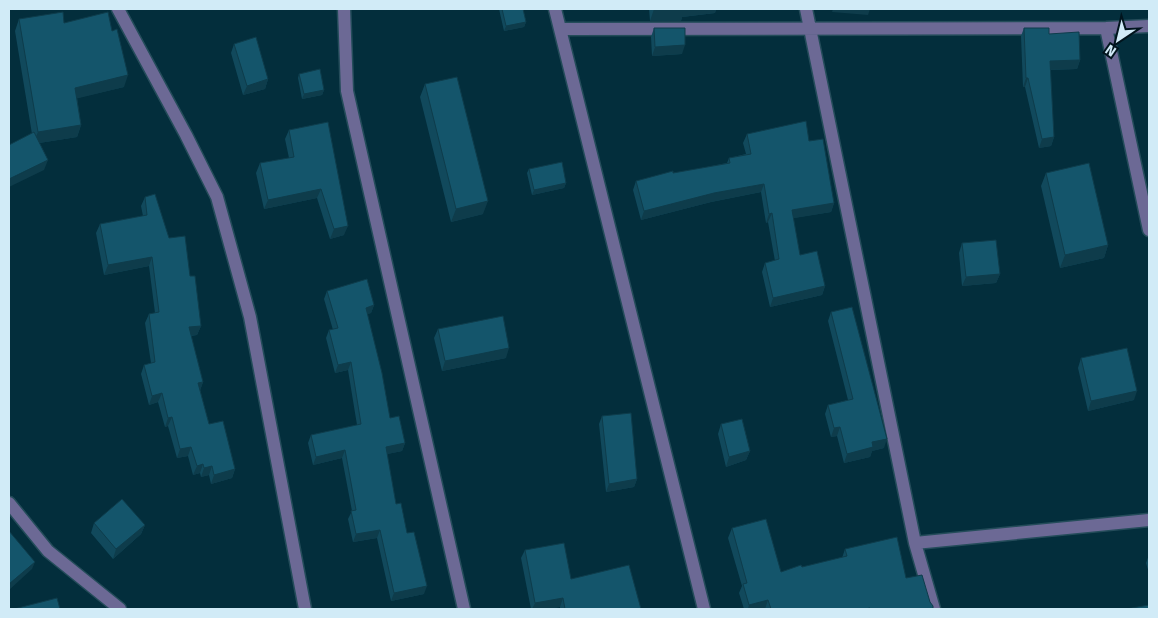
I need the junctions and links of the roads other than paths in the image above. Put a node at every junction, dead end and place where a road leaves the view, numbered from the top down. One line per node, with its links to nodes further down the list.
1 (118, 9): 14 (street)
2 (344, 9): 15 (street)
3 (555, 9): 8 (street)
4 (806, 9): 6 (street)
5 (1149, 26): 7 (street)
6 (809, 28): 7 (street); 8 (street); 12 (street)
7 (1106, 28): 9 (street)
8 (560, 29): 16 (street)
9 (1149, 230)
10 (9, 502): 13 (street)
11 (1149, 520): 12 (street)
12 (915, 543): 17 (street)
13 (120, 609)
14 (305, 609)
15 (464, 609)
16 (704, 609)
17 (934, 609)

